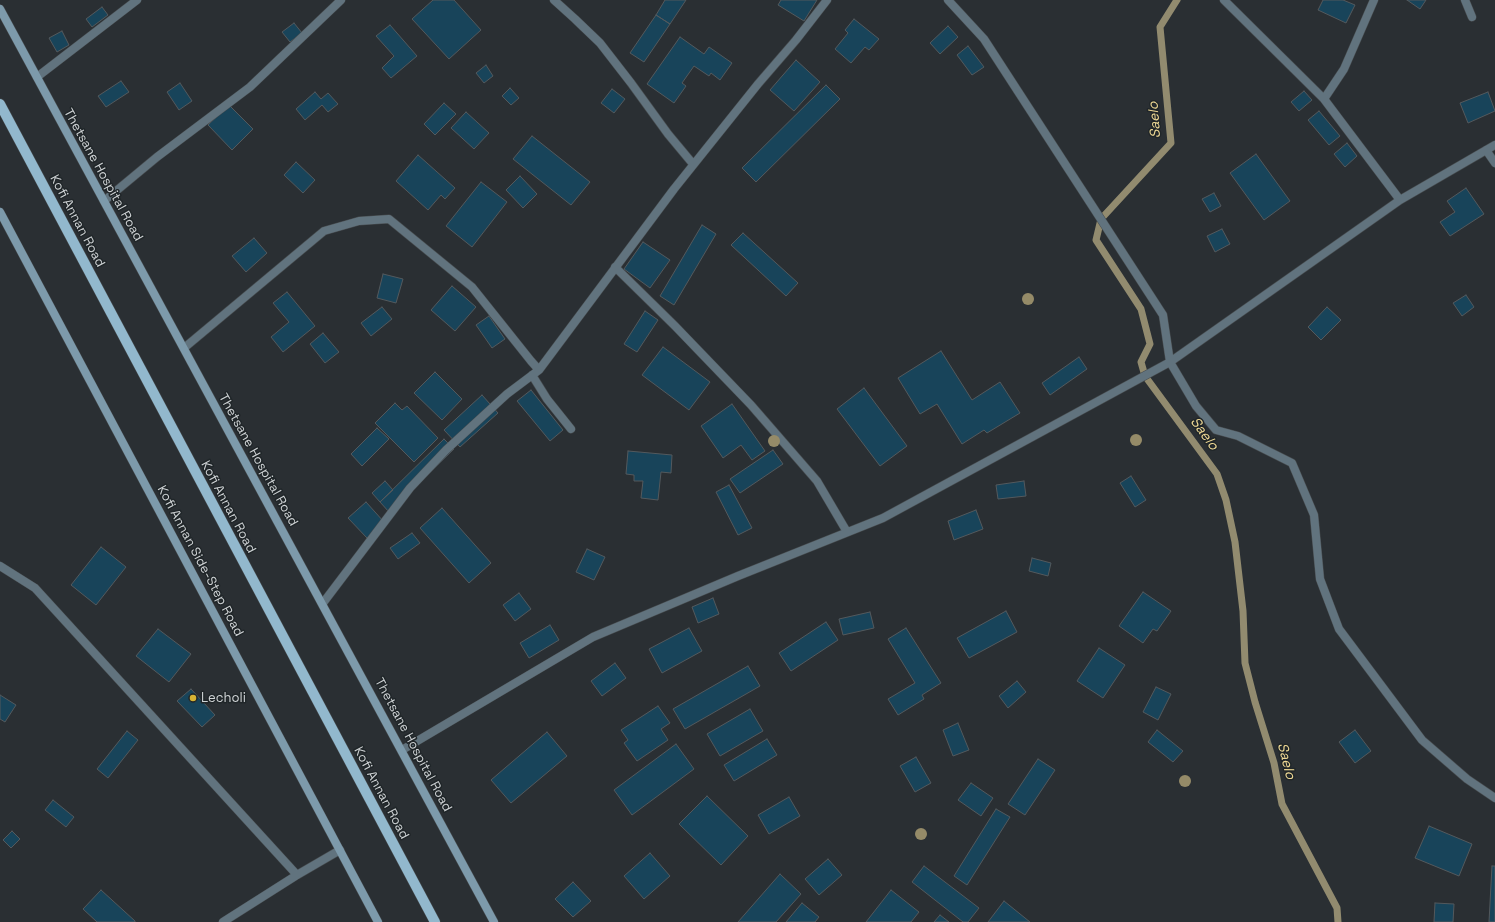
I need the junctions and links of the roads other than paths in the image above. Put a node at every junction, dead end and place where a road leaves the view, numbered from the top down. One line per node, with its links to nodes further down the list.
1 (137, 0): 11 (street)
2 (341, 0): 19 (street)
3 (554, 0): 17 (street)
4 (827, 0): 17 (street)
5 (948, 0): 23 (street)
6 (1224, 0): 12 (street)
7 (1374, 0): 12 (street)
8 (1465, 0): 10 (street)
9 (0, 9): 11 (main road, Thetsane Hospital Road)
10 (1472, 17)
11 (37, 78): 19 (main road, Thetsane Hospital Road)
12 (1324, 98): 18 (street)
13 (0, 104): 36 (main road, Kofi Annan Road)
14 (1495, 145): 15 (street)
15 (1486, 150): 16 (street); 18 (street)
16 (1495, 163)
17 (693, 164): 21 (street)
18 (1400, 200): 23 (street)
19 (104, 201): 22 (main road, Thetsane Hospital Road)
20 (0, 212): 32 (main road, Kofi Annan Side-Step Road)
21 (616, 267): 24 (street); 27 (street)
22 (184, 348): 24 (street); 29 (main road, Thetsane Hospital Road)
23 (1170, 362): 27 (street); 31 (street)
24 (539, 370): 25 (street)
25 (532, 375): 26 (street); 29 (street)
26 (570, 429)
27 (848, 532): 30 (street)
28 (0, 566): 33 (street)
29 (323, 603): 30 (main road, Thetsane Hospital Road)
30 (402, 750): 37 (main road, Thetsane Hospital Road)
31 (1495, 798)
32 (340, 850): 33 (street); 35 (main road, Kofi Annan Side-Step Road)
33 (298, 875): 34 (street)
34 (223, 922)
35 (378, 922)
36 (435, 922)
37 (494, 922)

